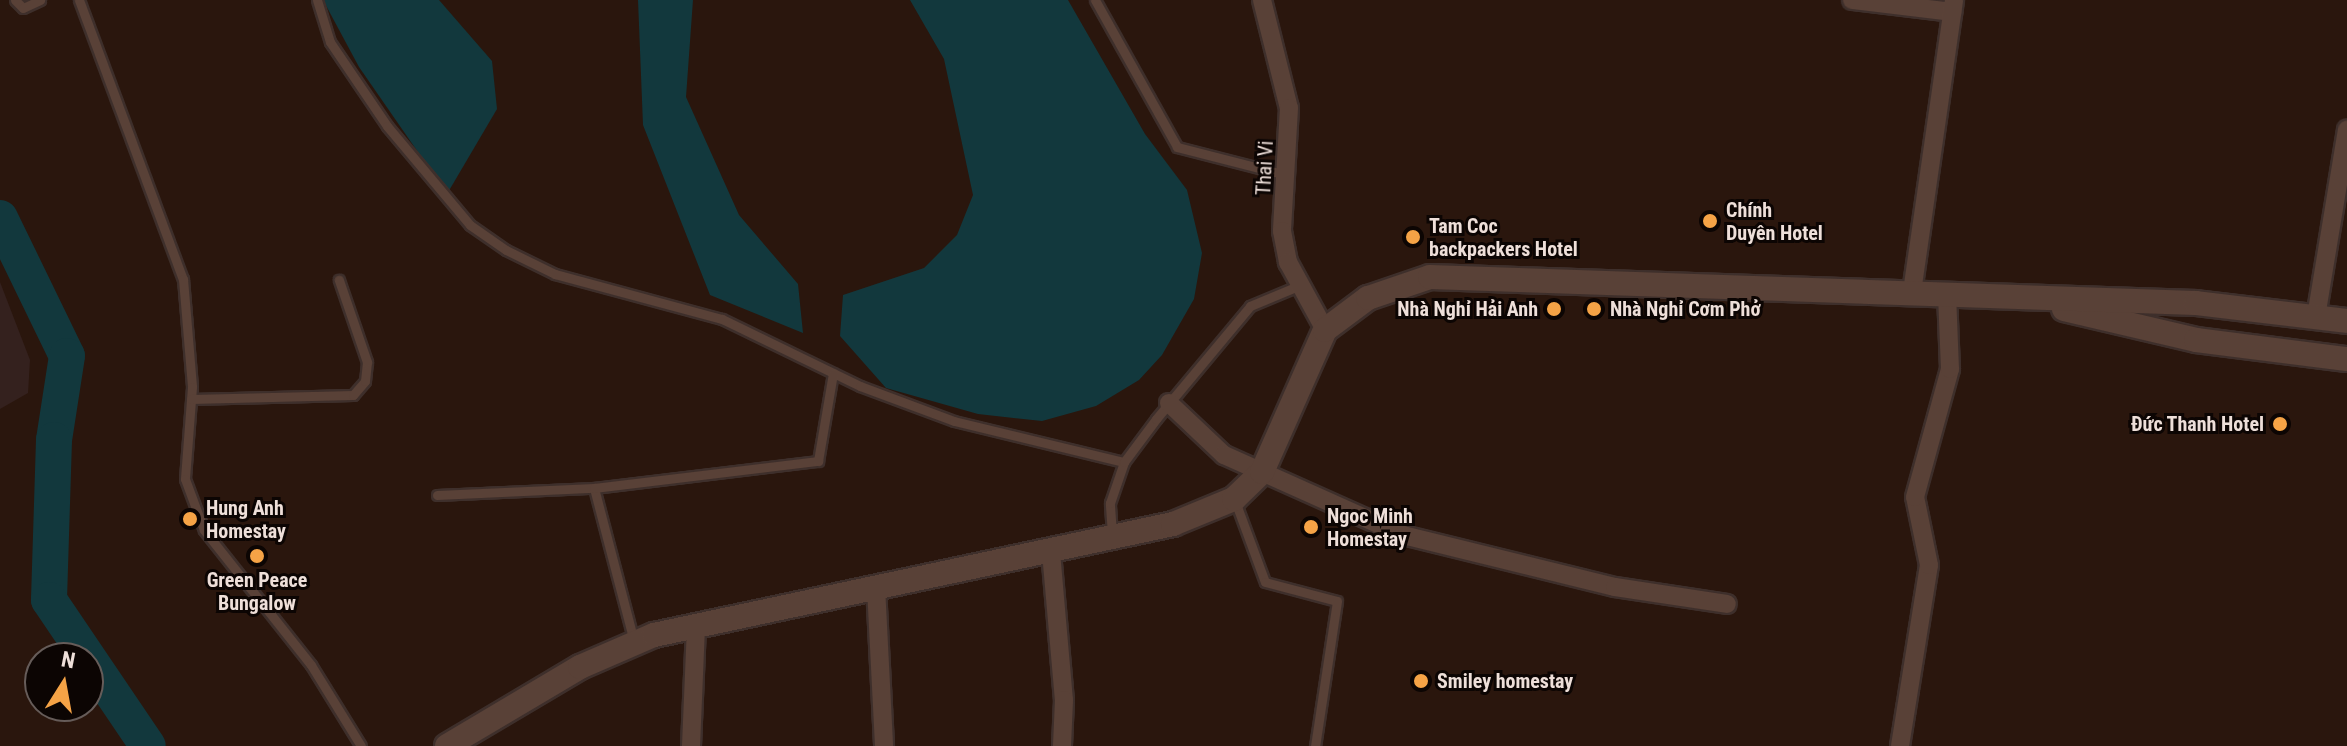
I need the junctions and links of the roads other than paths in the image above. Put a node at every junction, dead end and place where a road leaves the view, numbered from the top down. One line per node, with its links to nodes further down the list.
1 (15, 0): 2 (lane)
2 (40, 0)
3 (79, 0): 21 (lane)
4 (317, 0): 20 (lane)
5 (1095, 0): 10 (lane)
6 (1262, 0): 10 (street, Thai Vi)
7 (1852, 0): 8 (street)
8 (1953, 6): 13 (street)
9 (2347, 130): 16 (street)
10 (1288, 176): 12 (street, Thai Vi)
11 (339, 280): 21 (lane)
12 (1298, 286): 18 (street, Thai Vi); 22 (lane)
13 (1912, 292): 14 (main road); 18 (main road)
14 (1947, 294): 15 (main road); 40 (street)
15 (2007, 296): 16 (main road); 19 (main road)
16 (2316, 317): 17 (main road)
17 (2347, 321)
18 (1325, 330): 24 (main road)
19 (2347, 359)
20 (833, 373): 23 (lane); 25 (lane)
21 (191, 399): 34 (lane)
22 (1169, 403): 23 (lane); 24 (street)
23 (1124, 462): 28 (lane)
24 (1262, 472): 27 (main road); 31 (street)
25 (594, 488): 26 (lane); 33 (lane)
26 (437, 495)
27 (1234, 499): 28 (main road); 39 (lane)
28 (1113, 538): 29 (main road)
29 (1051, 552): 30 (main road); 38 (street)
30 (876, 587): 32 (main road); 37 (street)
31 (1727, 604)
32 (696, 626): 33 (main road); 36 (street)
33 (634, 642): 35 (main road)
34 (361, 746)
35 (447, 746)
36 (691, 746)
37 (884, 746)
38 (1062, 746)
39 (1315, 746)
40 (1900, 746)

